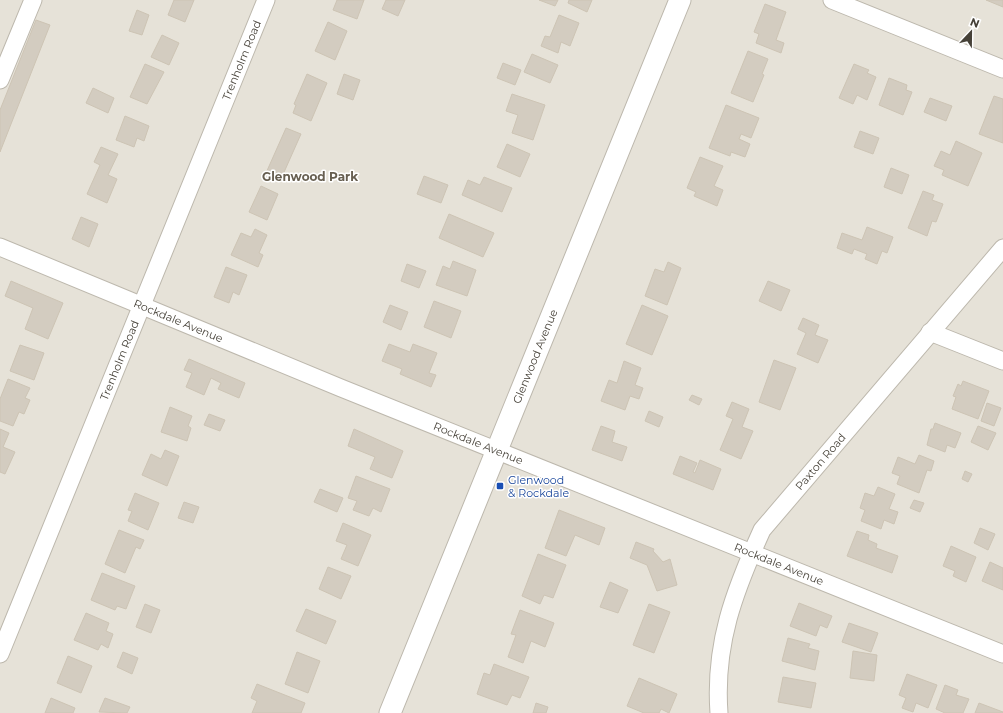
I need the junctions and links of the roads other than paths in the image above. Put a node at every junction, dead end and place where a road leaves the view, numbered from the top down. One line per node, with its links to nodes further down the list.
1 (33, 0): 6 (street)
2 (266, 0): 9 (street, Trenholm Road)
3 (680, 0): 12 (street, Glenwood Avenue)
4 (832, 0): 5 (street)
5 (1003, 69)
6 (0, 80)
7 (0, 247): 9 (street, Rockdale Avenue)
8 (1003, 248): 10 (street, Paxton Road)
9 (142, 306): 12 (street, Rockdale Avenue); 14 (street, Trenholm Road)
10 (930, 332): 11 (street); 13 (street, Paxton Road)
11 (1003, 361)
12 (497, 450): 13 (street, Rockdale Avenue); 16 (street, Glenwood Avenue)
13 (752, 552): 15 (street, Rockdale Avenue); 17 (street, Paxton Road)
14 (0, 654)
15 (1003, 654)
16 (390, 713)
17 (719, 713)

